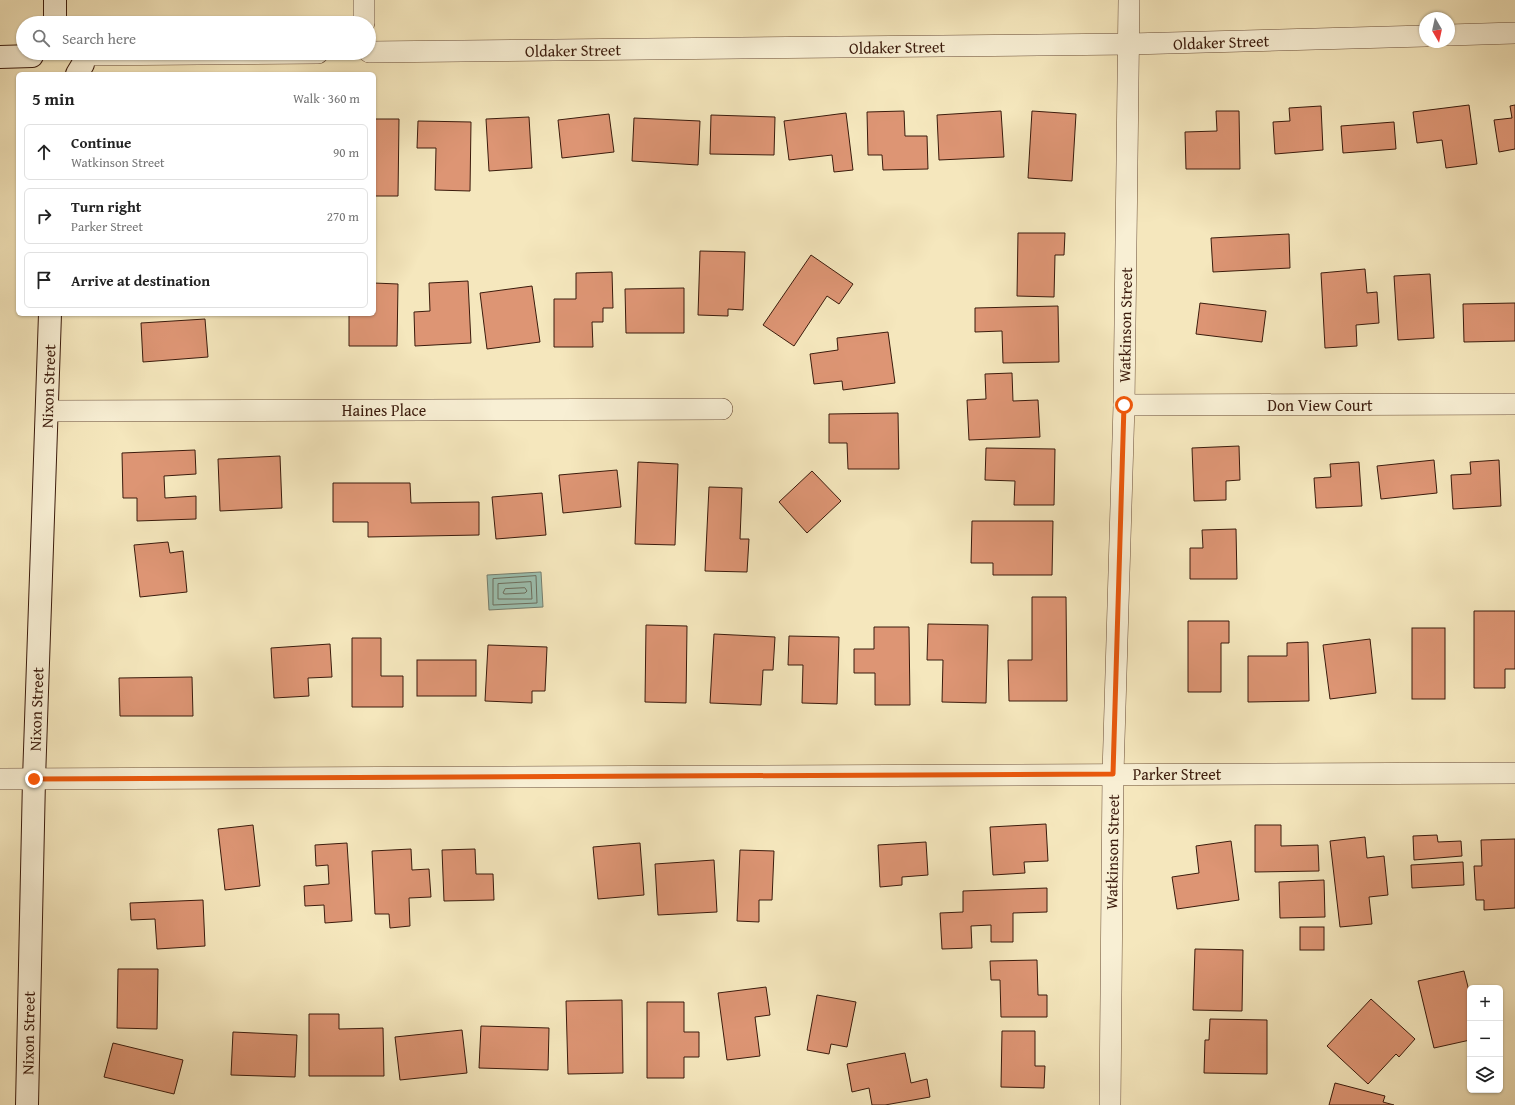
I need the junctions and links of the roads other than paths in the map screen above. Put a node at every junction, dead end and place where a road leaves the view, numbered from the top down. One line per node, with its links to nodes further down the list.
1 (55, 0): 4 (street)
2 (364, 0): 5 (street)
3 (1129, 0): 9 (street, Watkinson Street)
4 (55, 16)
5 (364, 16)
6 (1515, 33): 7 (street)
7 (1455, 35)
8 (1419, 36): 9 (street, Oldaker Street)
9 (1130, 44): 10 (street, Oldaker Street); 17 (street, Watkinson Street)
10 (376, 52)
11 (0, 57): 12 (street)
12 (16, 59)
13 (112, 60): 14 (street)
14 (82, 61)
15 (50, 316): 19 (street, Nixon Street)
16 (1515, 404): 17 (street, Don View Court)
17 (1124, 405): 21 (street, Watkinson Street)
18 (722, 409): 19 (street, Haines Place)
19 (47, 411): 23 (street, Nixon Street)
20 (1515, 773): 21 (street, Parker Street)
21 (1113, 774): 23 (street, Parker Street); 25 (street, Watkinson Street)
22 (0, 779): 23 (street, Parker Street)
23 (34, 779): 24 (street, Nixon Street)
24 (27, 1105)
25 (1110, 1105)

